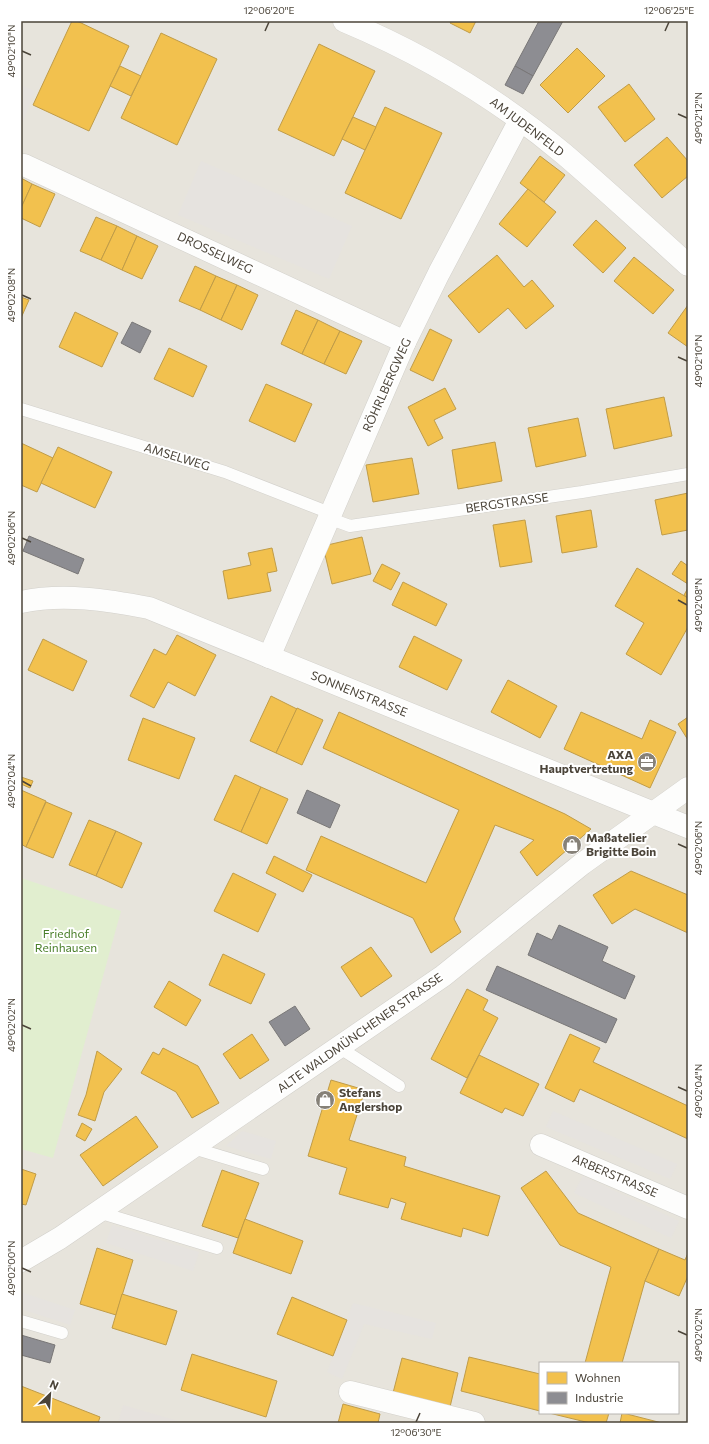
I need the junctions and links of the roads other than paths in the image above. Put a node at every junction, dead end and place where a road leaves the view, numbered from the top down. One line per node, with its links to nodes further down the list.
1 (344, 21): 2 (street, AM JUDENFELD)
2 (520, 120): 4 (street, AM JUDENFELD); 5 (street, RÖHRLBERGWEG)
3 (24, 165): 5 (street, DROSSELWEG)
4 (688, 265)
5 (405, 342): 8 (street, RÖHRLBERGWEG)
6 (21, 409): 8 (lane, AMSELWEG)
7 (688, 474): 8 (lane, BERGSTRASSE)
8 (329, 515): 10 (street, RÖHRLBERGWEG)
9 (21, 602): 10 (street, SONNENSTRASSE)
10 (269, 657): 12 (street, SONNENSTRASSE)
11 (688, 788): 12 (street, ALTE WALDMÜNCHENER STRASSE)
12 (653, 813): 13 (street, SONNENSTRASSE); 14 (street, ALTE WALDMÜNCHENER STRASSE)
13 (688, 827)
14 (340, 1048): 15 (lane); 17 (street, ALTE WALDMÜNCHENER STRASSE)
15 (399, 1086)
16 (541, 1146): 19 (street, ARBERSTRASSE)
17 (193, 1148): 18 (lane); 20 (street, ALTE WALDMÜNCHENER STRASSE)
18 (263, 1169)
19 (688, 1208)
20 (98, 1212): 21 (lane); 22 (street, ALTE WALDMÜNCHENER STRASSE)
21 (217, 1248)
22 (21, 1261)
23 (21, 1320): 24 (lane)
24 (62, 1333)
25 (350, 1392): 26 (street)
26 (474, 1423)

